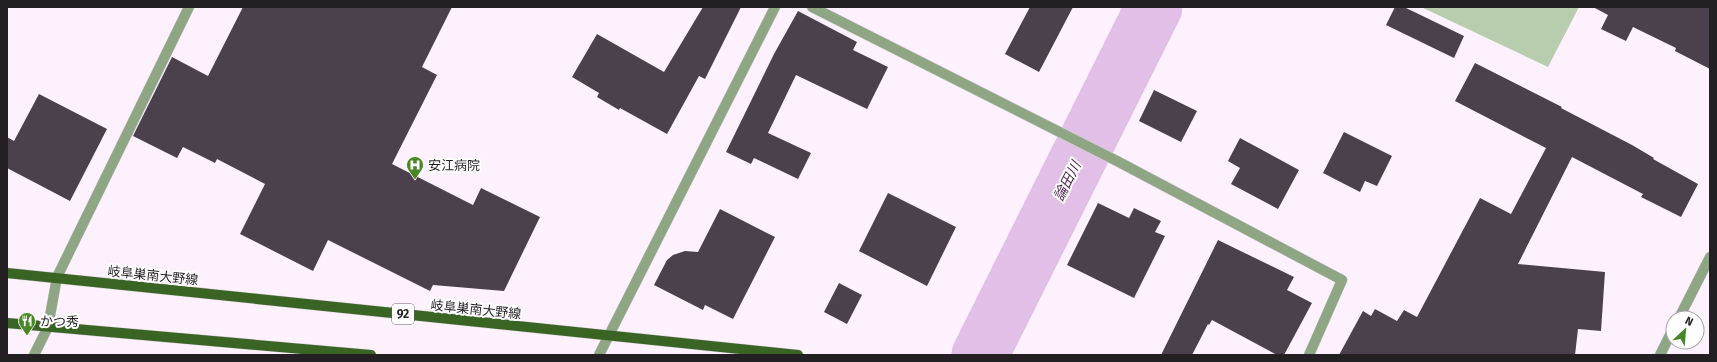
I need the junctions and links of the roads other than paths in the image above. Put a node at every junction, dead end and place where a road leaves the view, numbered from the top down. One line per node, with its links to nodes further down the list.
1 (189, 7): 6 (street)
2 (776, 7): 10 (street)
3 (812, 7): 17 (street)
4 (1710, 257): 7 (street)
5 (7, 273): 6 (main road, 岐阜巣南大野線 / 92)
6 (57, 277): 9 (street); 10 (main road, 岐阜巣南大野線 / 92)
7 (1683, 310)
8 (7, 323): 9 (main road)
9 (48, 327): 12 (main road); 13 (street)
10 (608, 337): 15 (street); 16 (main road, 岐阜巣南大野線 / 92)
11 (1665, 345): 18 (street)
12 (302, 352): 14 (main road)
13 (34, 355)
14 (371, 355)
15 (599, 355)
16 (798, 355)
17 (1309, 355)
18 (1660, 355)

